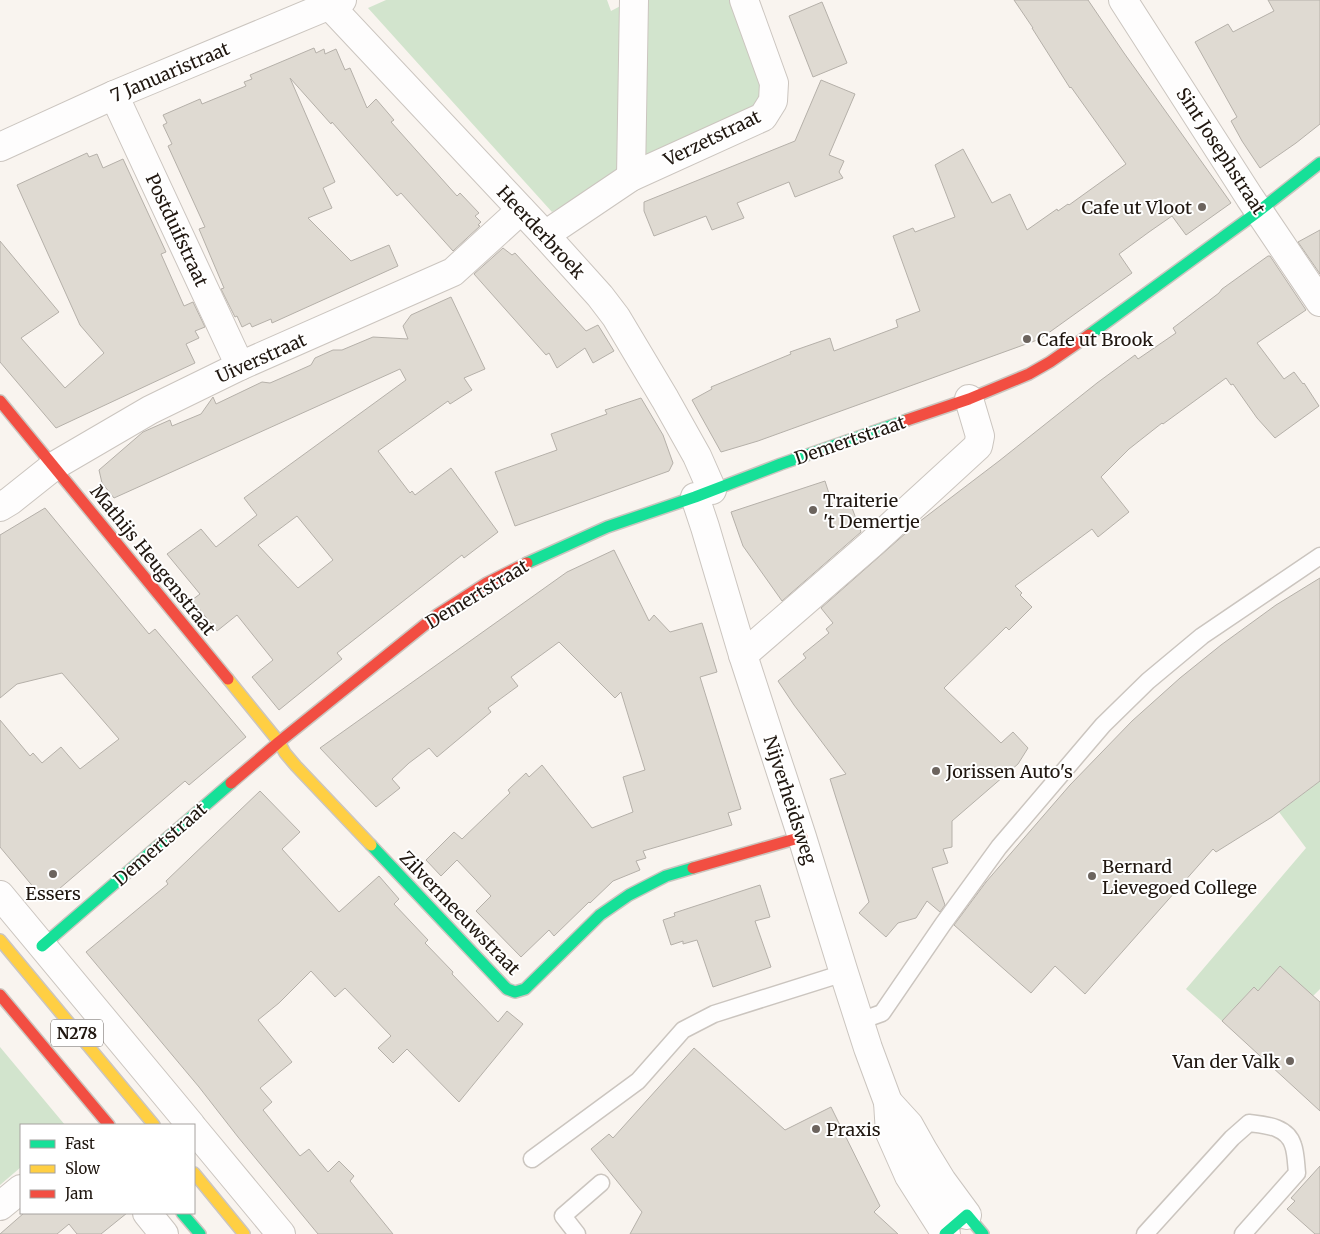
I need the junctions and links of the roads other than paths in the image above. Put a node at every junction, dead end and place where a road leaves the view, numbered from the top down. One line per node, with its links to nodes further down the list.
1 (634, 0): 8 (street)
2 (744, 0): 8 (street, Verzetstraat)
3 (1123, 0): 10 (street, Sint Josephstraat)
4 (336, 3): 5 (street, 7 Januaristraat); 9 (street, Heerderbroek)
5 (114, 94): 6 (street, 7 Januaristraat); 13 (street, Postduifstraat)
6 (0, 147)
7 (1320, 163): 10 (street, Demertstraat)
8 (631, 177): 11 (street, Verzetstraat)
9 (521, 210): 11 (street, Heerderbroek); 13 (street, Uiverstraat)
10 (1259, 211): 12 (street, Sint Josephstraat); 14 (street, Demertstraat)
11 (545, 235): 17 (street, Heerderbroek)
12 (1320, 302)
13 (240, 366): 16 (street, Uiverstraat)
14 (969, 399): 17 (street, Demertstraat); 20 (street)
15 (0, 400): 16 (street, Mathijs Heugenstraat)
16 (54, 466): 18 (street, Uiverstraat); 21 (street, Mathijs Heugenstraat)
17 (703, 493): 20 (street, Nijverheidsweg); 21 (street, Demertstraat)
18 (0, 507)
19 (1320, 556): 28 (lane)
20 (743, 655): 22 (street, Nijverheidsweg)
21 (279, 742): 22 (street, Zilvermeeuwstraat); 25 (street, Demertstraat)
22 (802, 837): 26 (street, Nijverheidsweg)
23 (3, 906): 25 (street)
24 (0, 940): 31 (street, N278)
25 (42, 946): 32 (street)
26 (844, 973): 28 (street, Nijverheidsweg); 34 (lane)
27 (0, 995): 30 (street, N278)
28 (860, 1021): 29 (street, Nijverheidsweg)
29 (888, 1102): 41 (street, Nijverheidsweg); 47 (street, Nijverheidsweg)
30 (108, 1124)
31 (153, 1124)
32 (190, 1124)
33 (195, 1130): 45 (street)
34 (532, 1159)
35 (195, 1174): 44 (street)
36 (601, 1183): 46 (lane)
37 (20, 1190): 38 (street)
38 (0, 1206)
39 (148, 1214): 42 (street)
40 (183, 1214): 43 (street)
41 (975, 1224): 47 (street)
42 (164, 1234)
43 (200, 1234)
44 (244, 1234)
45 (281, 1234)
46 (577, 1234)
47 (946, 1234)
48 (1145, 1234): 49 (lane)
49 (1243, 1234)

